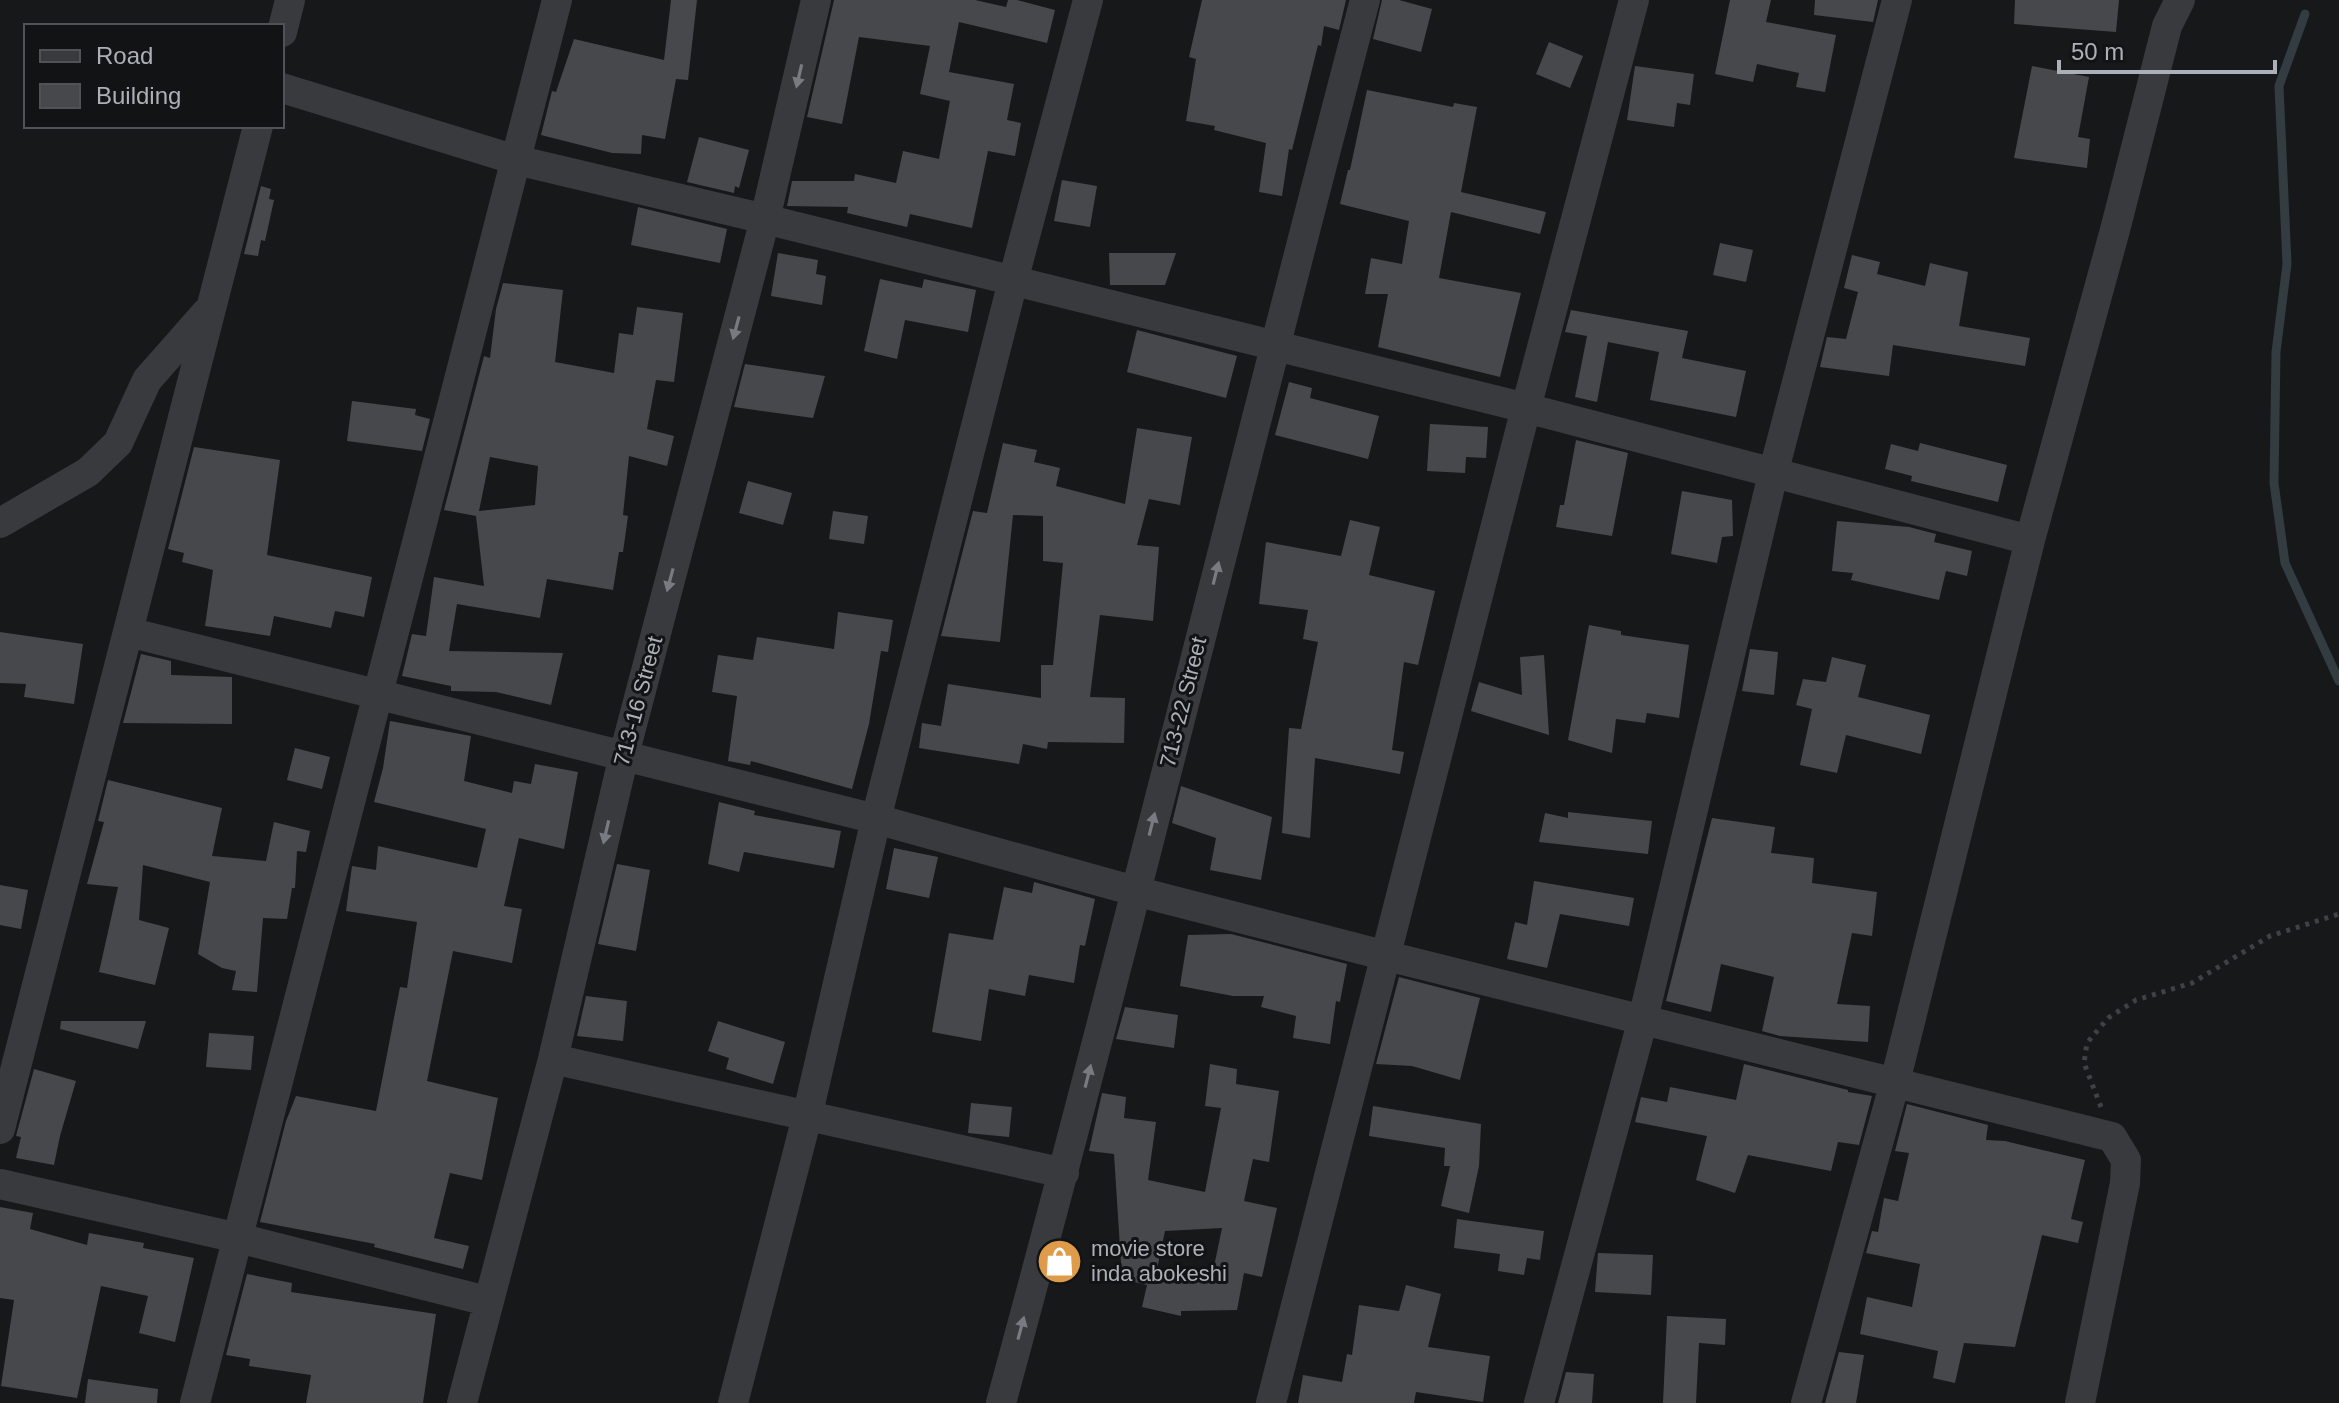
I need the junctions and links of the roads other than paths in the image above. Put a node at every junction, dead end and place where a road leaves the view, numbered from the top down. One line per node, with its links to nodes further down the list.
1 (290, 0): 9 (street)
2 (557, 0): 12 (street)
3 (816, 0): 13 (street, 713-16 Street, one-way to 13)
4 (1088, 0): 14 (street)
5 (1365, 0): 16 (street, 713-22 Street)
6 (1634, 0): 17 (street)
7 (1897, 0): 18 (street)
8 (2180, 0): 20 (street)
9 (284, 24)
10 (284, 89): 12 (street)
11 (257, 128): 15 (street)
12 (516, 160): 13 (street); 22 (street)
13 (765, 219): 14 (street); 23 (street, 713-16 Street, one-way to 23)
14 (1013, 281): 16 (street); 24 (street)
15 (211, 308): 19 (street); 21 (street)
16 (1274, 346): 17 (street); 25 (street, 713-22 Street, one-way to 16)
17 (1526, 408): 18 (street); 26 (street)
18 (1773, 474): 20 (street); 27 (street)
19 (0, 523)
20 (2030, 540): 29 (street)
21 (128, 632): 22 (street); 31 (street)
22 (378, 694): 23 (street); 34 (street)
23 (624, 755): 24 (street); 28 (street, 713-16 Street, one-way to 28)
24 (876, 819): 25 (street); 30 (street)
25 (1135, 891): 26 (street); 32 (street, 713-22 Street, one-way to 25)
26 (1387, 956): 27 (street); 40 (street)
27 (1643, 1019): 29 (street); 41 (street)
28 (553, 1059): 30 (street); 35 (street, 713-16 Street)
29 (1895, 1082): 42 (street); 43 (street)
30 (807, 1117): 32 (street); 38 (street)
31 (0, 1129)
32 (1064, 1173): 39 (street, 713-22 Street, one-way to 32)
33 (0, 1184): 34 (street)
34 (238, 1238): 35 (street); 36 (street)
35 (487, 1301): 37 (street, 713-16 Street)
36 (195, 1403)
37 (462, 1403)
38 (733, 1403)
39 (1001, 1403)
40 (1271, 1403)
41 (1539, 1403)
42 (1806, 1403)
43 (2080, 1403)

